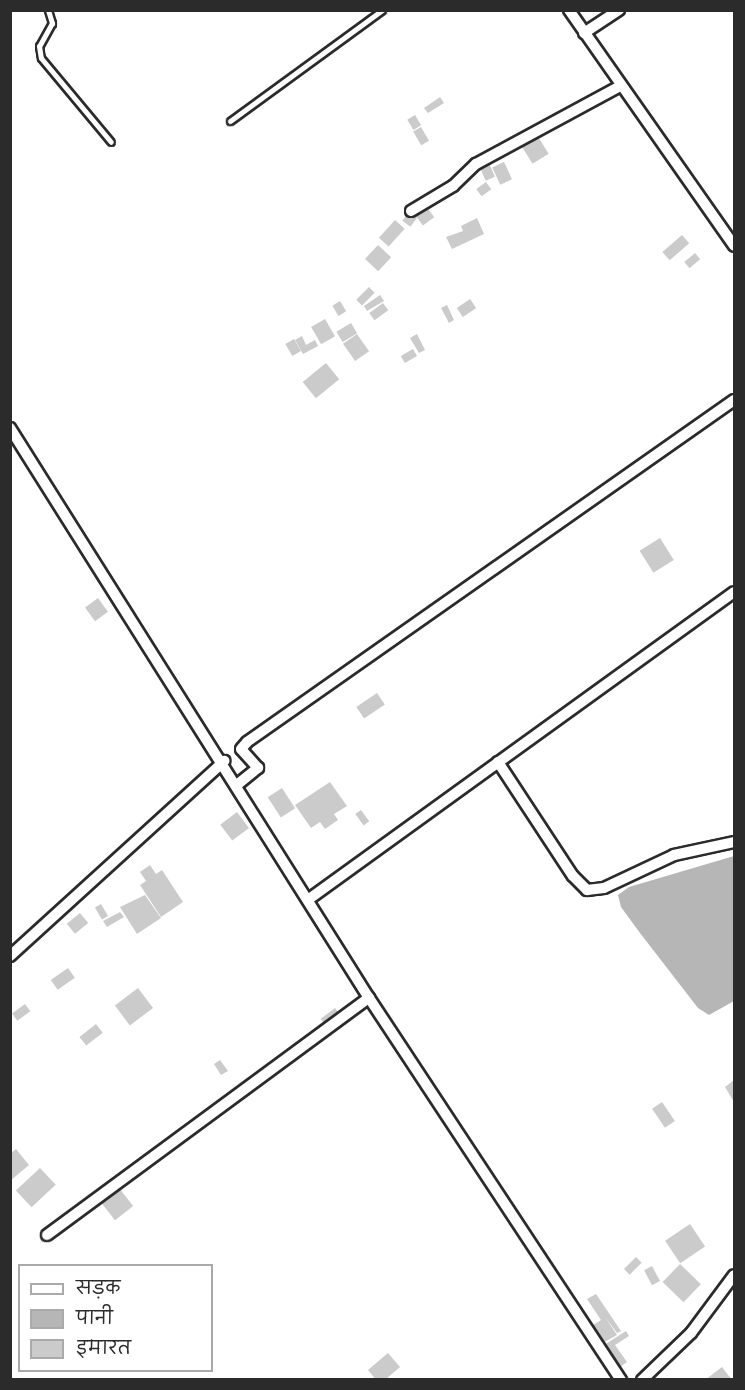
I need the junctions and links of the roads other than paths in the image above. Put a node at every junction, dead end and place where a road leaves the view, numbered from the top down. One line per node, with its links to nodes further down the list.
1 (48, 10): 8 (lane)
2 (382, 10): 7 (lane)
3 (568, 10): 5 (street)
4 (619, 10): 5 (street)
5 (584, 33): 6 (street)
6 (621, 86): 9 (street); 10 (street)
7 (230, 121)
8 (111, 142)
9 (411, 211)
10 (735, 246)
11 (735, 400): 16 (street)
12 (10, 428): 14 (street)
13 (735, 592): 15 (street)
14 (224, 761): 16 (street); 19 (street)
15 (498, 762): 17 (street); 18 (street)
16 (238, 784): 18 (street)
17 (735, 842)
18 (309, 899): 20 (street)
19 (10, 956)
20 (369, 998): 21 (street); 23 (street)
21 (47, 1235)
22 (735, 1275): 24 (street)
23 (621, 1380)
24 (642, 1380)

